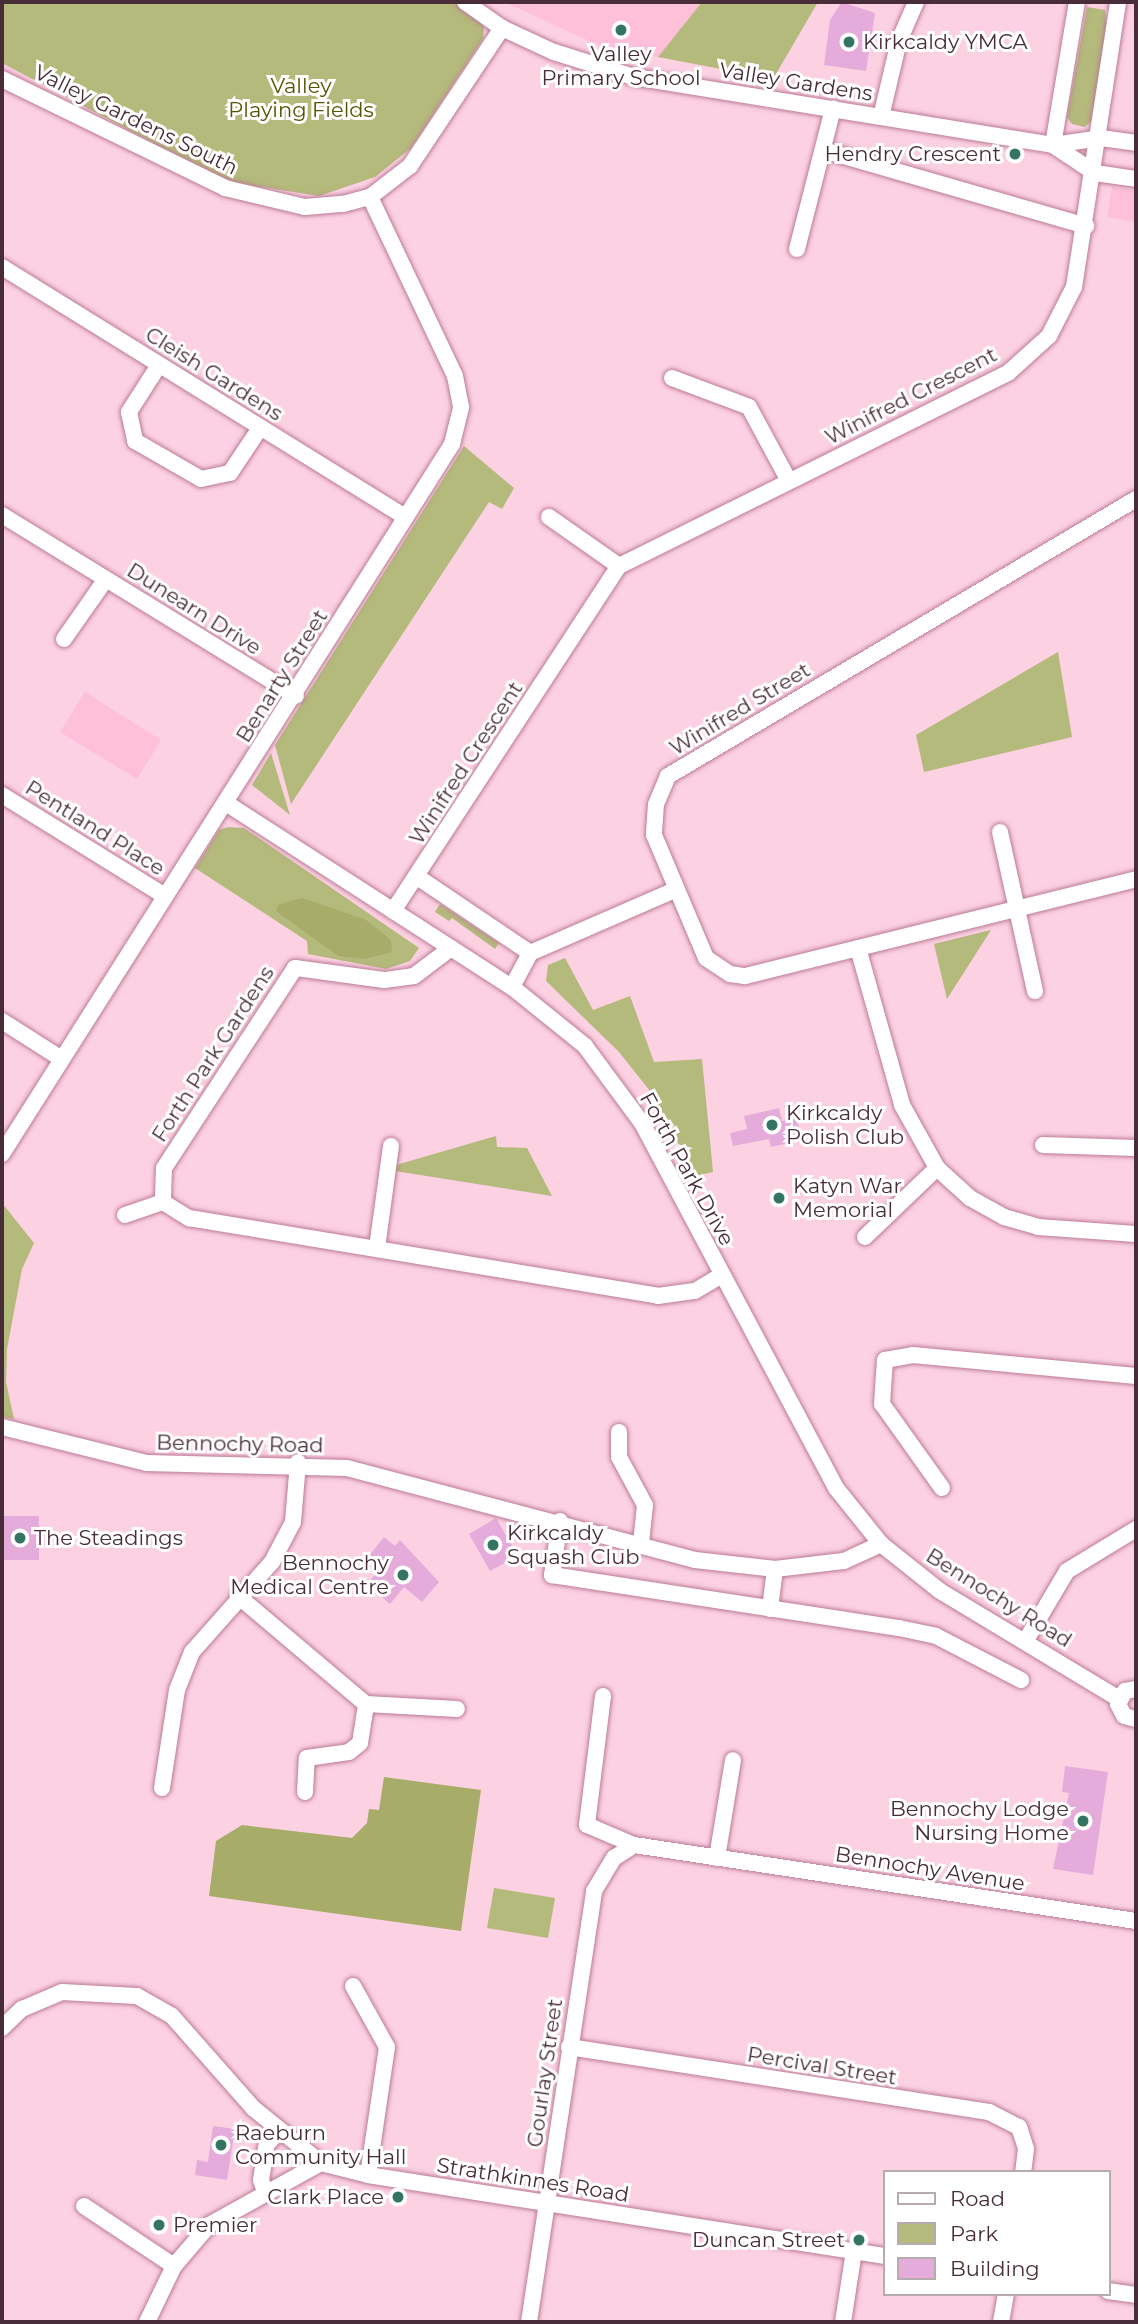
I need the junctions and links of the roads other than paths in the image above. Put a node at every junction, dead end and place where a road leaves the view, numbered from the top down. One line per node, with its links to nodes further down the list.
1 (465, 2): 5 (street, Valley Gardens)
2 (916, 2): 8 (street)
3 (1077, 2): 11 (street)
4 (1118, 2): 9 (street, Winifred Crescent)
5 (502, 28): 7 (street, Valley Gardens); 15 (street, Valley Gardens South)
6 (2, 79): 15 (street, Valley Gardens South)
7 (834, 109): 8 (street, Valley Gardens); 12 (street)
8 (881, 117): 11 (street, Valley Gardens)
9 (1101, 138): 10 (street, Valley Gardens); 11 (street, Valley Gardens); 13 (street, Winifred Crescent)
10 (1136, 143)
11 (1053, 145): 13 (street, Valley Gardens)
12 (823, 150): 16 (street); 17 (street)
13 (1095, 173): 14 (street, Valley Gardens); 16 (street, Winifred Crescent)
14 (1136, 179)
15 (370, 197): 25 (street, Benarty Street)
16 (1086, 226): 22 (street, Winifred Crescent)
17 (797, 249)
18 (2, 267): 19 (street, Cleish Gardens)
19 (159, 365): 21 (street, Cleish Gardens); 21 (street)
20 (672, 378): 22 (street)
21 (260, 428): 25 (street, Cleish Gardens)
22 (789, 481): 27 (street, Winifred Crescent)
23 (1136, 499): 36 (street, Winifred Street)
24 (2, 515): 28 (street, Dunearn Drive)
25 (405, 517): 30 (street, Benarty Street)
26 (548, 517): 27 (street)
27 (619, 566): 34 (street, Winifred Crescent)
28 (106, 579): 29 (street, Dunearn Drive); 30 (street, Dunearn Drive)
29 (64, 639)
30 (296, 696): 32 (street, Benarty Street)
31 (2, 795): 37 (street, Pentland Place)
32 (226, 803): 37 (street, Benarty Street); 39 (street, Forth Park Drive)
33 (1000, 832): 38 (street)
34 (416, 876): 39 (street, Winifred Crescent); 42 (street, Winifred Crescent)
35 (1136, 879): 38 (street, Winifred Street)
36 (675, 890): 41 (street, Winifred Street); 42 (street)
37 (165, 896): 46 (street, Benarty Street)
38 (1018, 909): 41 (street, Winifred Street); 44 (street)
39 (393, 911): 40 (street, Forth Park Drive)
40 (451, 948): 43 (street, Forth Park Drive); 52 (street, Forth Park Gardens)
41 (858, 948): 51 (street)
42 (530, 953): 43 (street)
43 (512, 987): 57 (street, Forth Park Drive)
44 (1035, 991)
45 (2, 1021): 46 (street)
46 (60, 1058): 50 (street, Benarty Street)
47 (1043, 1145): 49 (street)
48 (391, 1146): 56 (street)
49 (1136, 1148)
50 (2, 1154)
51 (937, 1168): 54 (street); 55 (street)
52 (163, 1202): 53 (street); 56 (street)
53 (125, 1215)
54 (1136, 1234)
55 (864, 1237)
56 (377, 1248): 57 (street)
57 (722, 1275): 66 (street, Forth Park Drive)
58 (1136, 1376): 62 (street)
59 (2, 1427): 61 (street, Bennochy Road)
60 (619, 1432): 65 (street)
61 (298, 1462): 63 (street, Bennochy Road); 68 (street)
62 (942, 1488)
63 (561, 1521): 65 (street, Bennochy Road); 69 (street)
64 (1136, 1529): 70 (street)
65 (641, 1544): 67 (street, Bennochy Road)
66 (881, 1544): 67 (street, Bennochy Road); 70 (street, Bennochy Road)
67 (775, 1570): 69 (street)
68 (238, 1596): 75 (street); 79 (street)
69 (770, 1609): 71 (street)
70 (1026, 1640): 74 (street, Bennochy Road)
71 (1021, 1680)
72 (1136, 1689): 74 (street)
73 (603, 1696): 81 (street, Bennochy Avenue)
74 (1119, 1699): 77 (street, Bennochy Road)
75 (366, 1704): 76 (street); 80 (street)
76 (457, 1709)
77 (1136, 1719)
78 (733, 1760): 82 (street)
79 (162, 1788)
80 (304, 1792)
81 (634, 1845): 82 (street, Bennochy Avenue); 86 (street, Gourlay Street)
82 (717, 1858): 83 (street, Bennochy Avenue)
83 (1136, 1921)
84 (352, 1986): 90 (street)
85 (2, 2028): 87 (street, Strathkinnes Road)
86 (569, 2048): 89 (street, Percival Street); 92 (street, Gourlay Street)
87 (278, 2133): 88 (street, Strathkinnes Road); 91 (street)
88 (321, 2163): 90 (street, Strathkinnes Road); 91 (street)
89 (1023, 2170)
90 (368, 2175): 92 (street, Strathkinnes Road)
91 (265, 2192): 96 (street)
92 (548, 2204): 94 (street, Strathkinnes Road); 101 (street, Gourlay Street)
93 (84, 2206): 96 (street)
94 (854, 2251): 95 (street, Strathkinnes Road); 102 (street)
95 (883, 2256)
96 (174, 2266): 100 (street)
97 (1110, 2291): 98 (street)
98 (1136, 2295)
99 (1006, 2296): 103 (street)
100 (147, 2322)
101 (529, 2322)
102 (843, 2322)
103 (1001, 2322)

